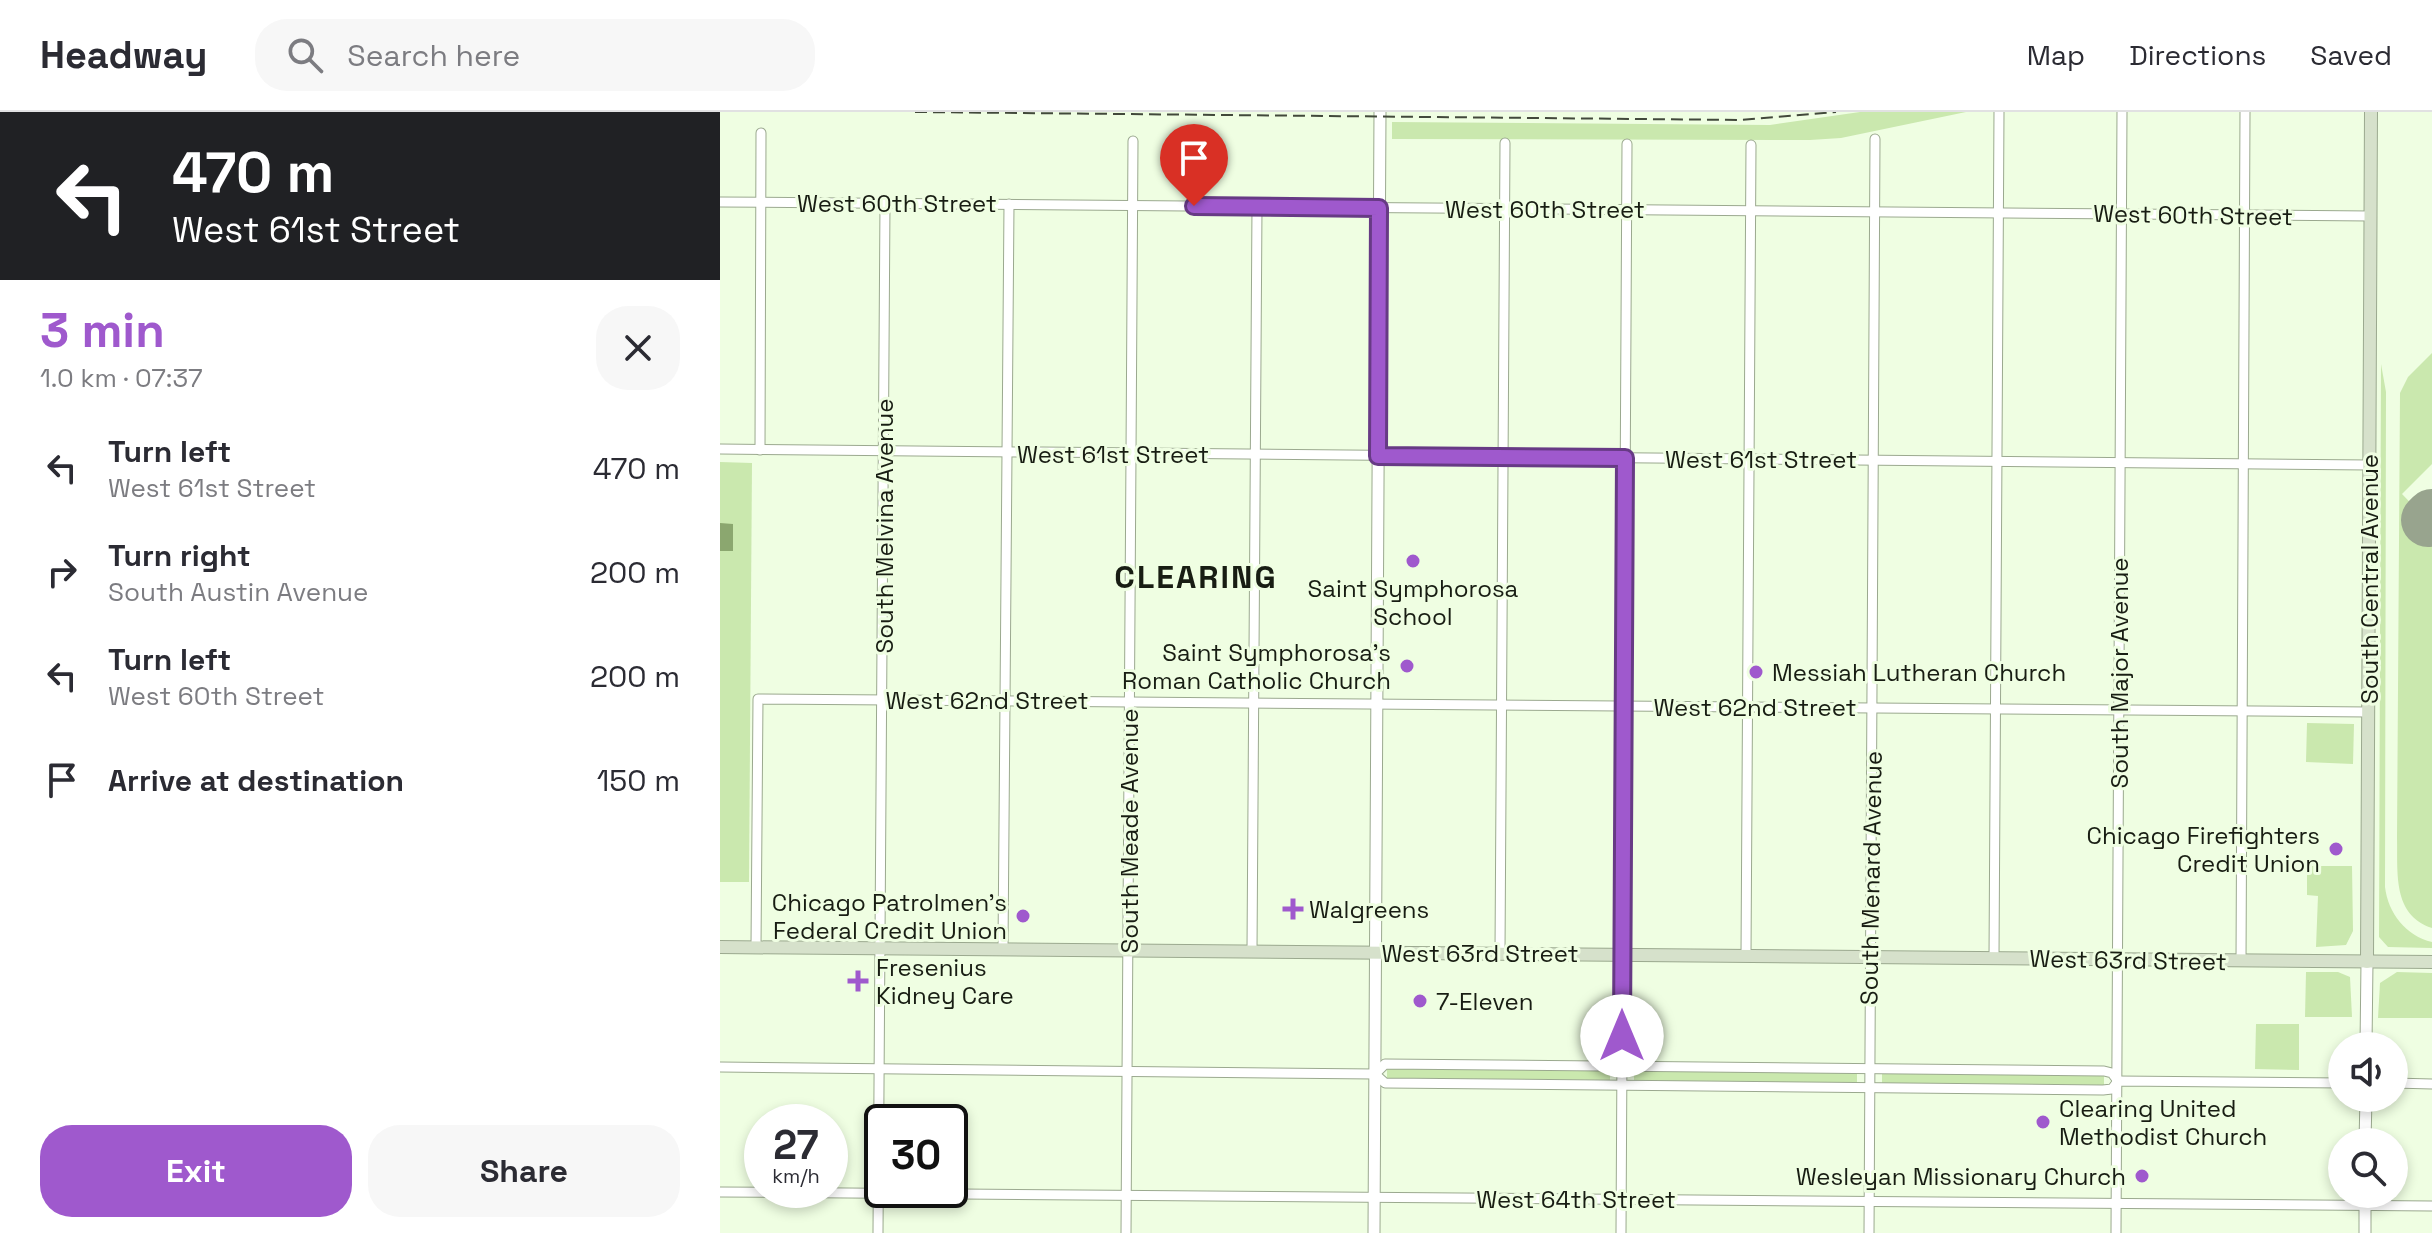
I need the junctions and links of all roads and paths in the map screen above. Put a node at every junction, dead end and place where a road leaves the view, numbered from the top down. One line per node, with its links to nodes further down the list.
1 (1380, 112): 18 (street)
2 (1999, 112): 23 (street)
3 (2122, 112): 24 (street, South Major Avenue)
4 (2245, 112): 25 (street)
5 (2371, 112): 26 (main road, South Central Avenue)
6 (761, 133): 13 (street)
7 (1875, 139): 22 (street, South Menard Avenue)
8 (1133, 141): 16 (street, South Meade Avenue)
9 (1505, 143): 19 (street)
10 (1627, 144): 20 (street)
11 (1751, 145): 21 (street)
12 (720, 202): 13 (street, West 60th Street)
13 (762, 203): 14 (street, West 60th Street); 28 (street)
14 (885, 203): 15 (street, West 60th Street); 29 (street, South Melvina Avenue)
15 (1009, 204): 16 (street, West 60th Street); 30 (street)
16 (1132, 206): 17 (street, West 60th Street); 31 (street, South Meade Avenue)
17 (1257, 207): 18 (street, West 60th Street); 32 (street)
18 (1379, 208): 19 (street, West 60th Street); 33 (street)
19 (1503, 209): 20 (street, West 60th Street); 34 (street)
20 (1626, 209): 21 (street, West 60th Street); 35 (street)
21 (1751, 211): 22 (street, West 60th Street); 36 (street)
22 (1875, 212): 23 (street, West 60th Street); 37 (street, South Menard Avenue)
23 (1998, 213): 24 (street, West 60th Street); 38 (street)
24 (2122, 214): 25 (street, West 60th Street); 39 (street, South Major Avenue)
25 (2245, 215): 26 (street, West 60th Street); 40 (street)
26 (2370, 216): 41 (main road, South Central Avenue)
27 (720, 449): 28 (street, West 61st Street)
28 (760, 450): 29 (street, West 61st Street)
29 (884, 451): 30 (street, West 61st Street); 42 (street, South Melvina Avenue)
30 (1008, 453): 31 (street, West 61st Street); 43 (street)
31 (1131, 454): 32 (street, West 61st Street); 44 (street, South Meade Avenue)
32 (1255, 455): 33 (street, West 61st Street); 45 (street)
33 (1378, 456): 34 (street, West 61st Street); 46 (street)
34 (1502, 457): 35 (street, West 61st Street); 47 (street)
35 (1625, 458): 36 (street, West 61st Street); 48 (street)
36 (1750, 459): 37 (street, West 61st Street); 49 (street)
37 (1872, 460): 38 (street, West 61st Street); 50 (street, South Menard Avenue)
38 (1997, 461): 39 (street, West 61st Street); 51 (street)
39 (2120, 462): 40 (street, West 61st Street); 52 (street, South Major Avenue)
40 (2244, 463): 41 (street, West 61st Street); 53 (street)
41 (2369, 465): 54 (main road, South Central Avenue)
42 (883, 699): 43 (street, West 62nd Street); 56 (street, West 62nd Street); 57 (street, South Melvina Avenue)
43 (1004, 700): 44 (street, West 62nd Street); 58 (street)
44 (1130, 701): 45 (street, West 62nd Street); 59 (street, South Meade Avenue)
45 (1253, 702): 46 (street, West 62nd Street); 60 (street)
46 (1377, 703): 47 (street, West 62nd Street); 61 (street)
47 (1501, 704): 48 (street, West 62nd Street); 62 (street)
48 (1624, 705): 49 (street, West 62nd Street); 63 (street)
49 (1748, 707): 50 (street, West 62nd Street); 64 (street)
50 (1873, 708): 51 (street, West 62nd Street); 65 (street, South Menard Avenue)
51 (1995, 709): 52 (street, West 62nd Street); 66 (street)
52 (2119, 710): 53 (street, West 62nd Street); 67 (street, South Major Avenue)
53 (2243, 711): 54 (street, West 62nd Street); 68 (street)
54 (2368, 712): 69 (main road, South Central Avenue)
55 (720, 947): 56 (main road, West 63rd Street)
56 (756, 947): 57 (main road, West 63rd Street)
57 (880, 948): 58 (main road, West 63rd Street); 74 (street, South Melvina Avenue)
58 (1003, 949): 59 (main road, West 63rd Street)
59 (1128, 950): 60 (main road, West 63rd Street); 76 (street, South Meade Avenue)
60 (1252, 951): 61 (main road, West 63rd Street)
61 (1375, 952): 62 (main road, West 63rd Street); 77 (street)
62 (1500, 953): 63 (main road, West 63rd Street)
63 (1622, 954): 64 (main road, West 63rd Street); 72 (street)
64 (1746, 955): 65 (main road, West 63rd Street)
65 (1870, 957): 66 (main road, West 63rd Street); 75 (street, South Menard Avenue)
66 (1994, 958): 67 (main road, West 63rd Street)
67 (2118, 959): 68 (main road, West 63rd Street); 78 (street, South Major Avenue)
68 (2241, 961): 69 (main road, West 63rd Street)
69 (2367, 962): 70 (main road, West 63rd Street); 71 (street, South Central Avenue)
70 (2432, 962)
71 (2366, 1032)
72 (1622, 1066): 75 (street); 77 (street); 82 (street)
73 (720, 1067): 74 (street)
74 (879, 1068): 76 (street); 84 (street, South Melvina Avenue)
75 (1870, 1068): 78 (street); 83 (street, South Menard Avenue)
76 (1127, 1071): 77 (street); 88 (street, South Meade Avenue)
77 (1375, 1074): 82 (street); 89 (street)
78 (2118, 1081): 79 (street); 83 (street); 93 (street, South Major Avenue)
79 (2328, 1083)
80 (2408, 1083): 81 (street)
81 (2432, 1084)
82 (1622, 1086): 83 (street); 90 (street)
83 (1870, 1088): 92 (street, South Menard Avenue)
84 (879, 1104)
85 (720, 1192): 86 (street, West 64th Street)
86 (864, 1193)
87 (968, 1194): 88 (street, West 64th Street)
88 (1126, 1196): 89 (street, West 64th Street); 99 (street, South Meade Avenue)
89 (1374, 1198): 90 (street, West 64th Street); 100 (street)
90 (1621, 1200): 92 (street, West 64th Street); 101 (street)
91 (2328, 1200): 93 (street, West 64th Street)
92 (1869, 1201): 93 (street, West 64th Street); 102 (street, South Menard Avenue)
93 (2116, 1203): 103 (street, South Major Avenue)
94 (2408, 1204): 95 (street, West 64th Street)
95 (2432, 1206)
96 (879, 1208): 98 (street, South Melvina Avenue)
97 (2365, 1208): 104 (street)
98 (878, 1233)
99 (1126, 1233)
100 (1374, 1233)
101 (1621, 1233)
102 (1869, 1233)
103 (2116, 1233)
104 (2365, 1233)

